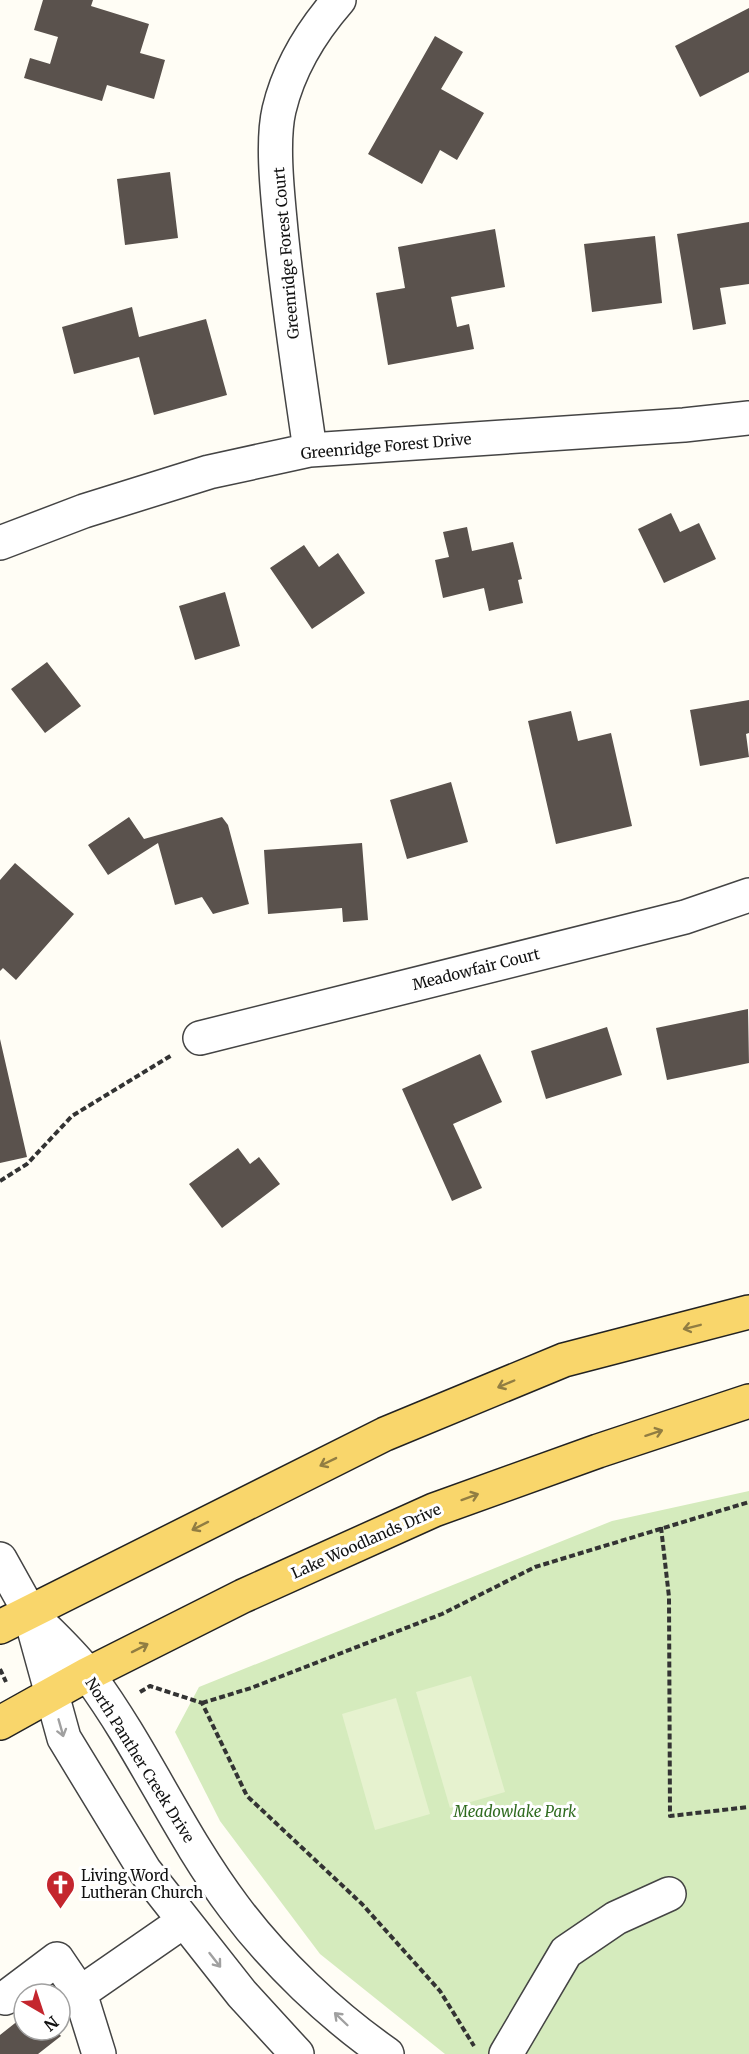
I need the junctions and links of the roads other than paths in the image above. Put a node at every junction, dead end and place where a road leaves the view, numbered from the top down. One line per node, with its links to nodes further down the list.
1 (339, 0): 3 (street, Greenridge Forest Court)
2 (749, 418): 3 (street, Greenridge Forest Drive)
3 (310, 450): 4 (street, Greenridge Forest Drive)
4 (0, 543)
5 (749, 895): 6 (street, Meadowfair Court)
6 (200, 1038)
7 (749, 1312): 10 (main road, one-way to 10)
8 (749, 1401): 12 (main road, Lake Woodlands Drive, one-way to 8)
9 (0, 1559): 10 (street)
10 (29, 1611): 11 (main road); 12 (street, North Panther Creek Drive); 13 (street)
11 (0, 1627)
12 (88, 1674): 13 (main road, Lake Woodlands Drive); 22 (street, North Panther Creek Drive, one-way to 12)
13 (52, 1693): 14 (main road, Lake Woodlands Drive); 16 (street, one-way to 16)
14 (9, 1717)
15 (669, 1894): 19 (street)
16 (184, 1921): 17 (street); 21 (street, one-way to 21)
17 (80, 1993): 18 (street); 20 (street)
18 (5, 1998)
19 (491, 2051)
20 (99, 2054)
21 (297, 2054)
22 (387, 2054)

